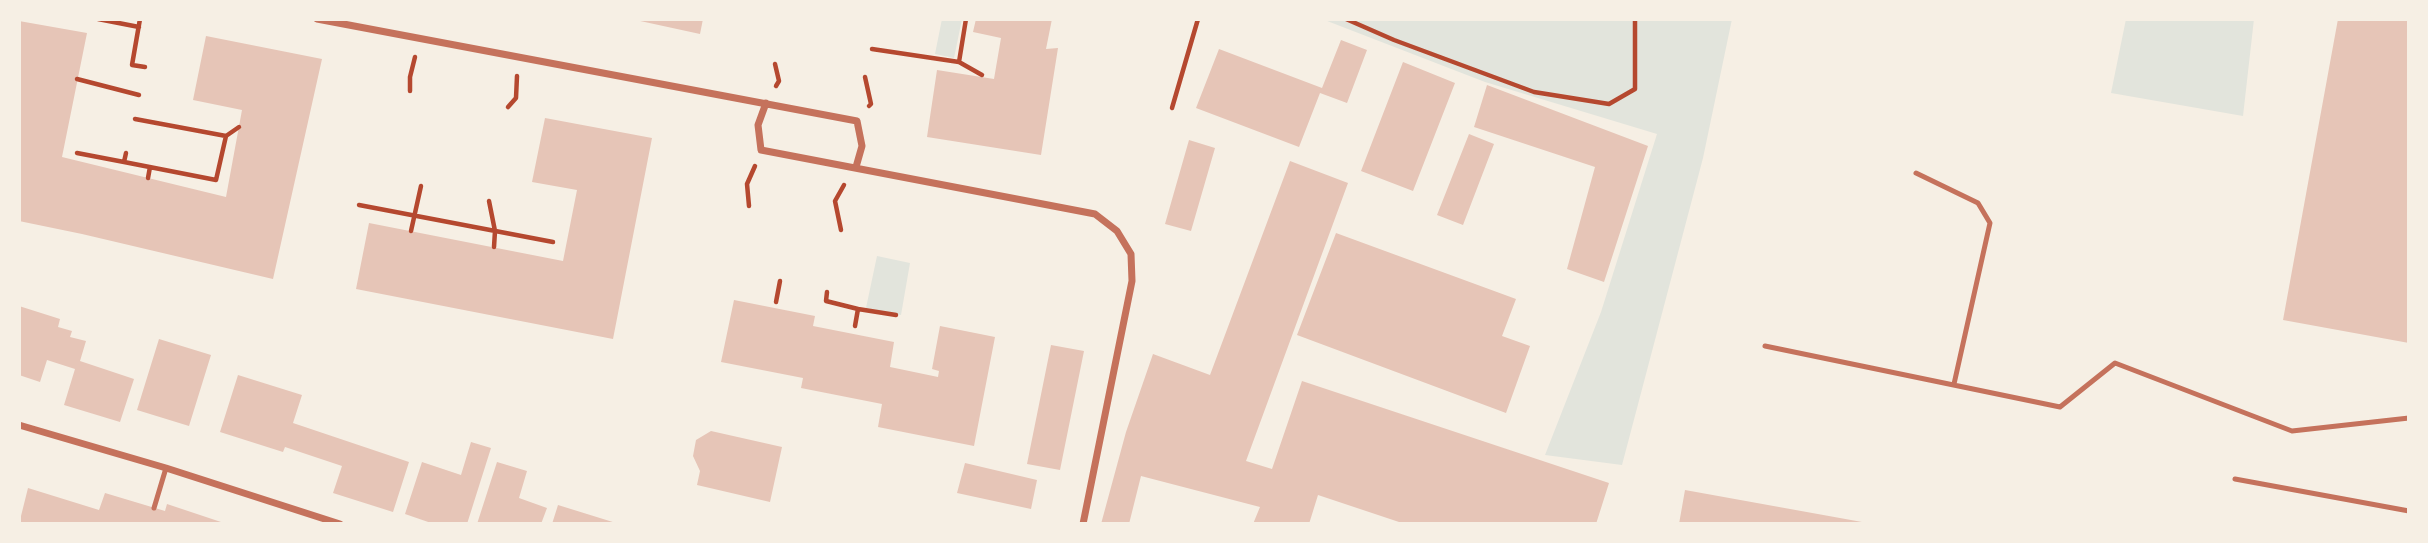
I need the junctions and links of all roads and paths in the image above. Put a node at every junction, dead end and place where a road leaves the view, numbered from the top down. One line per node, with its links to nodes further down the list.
1 (98, 19): 8 (path)
2 (140, 19): 8 (path)
3 (317, 19): 9 (street)
4 (966, 19): 12 (path)
5 (1198, 19): 20 (path)
6 (1346, 19): 7 (path)
7 (1635, 19)
8 (139, 27): 13 (path)
9 (420, 39): 11 (street); 16 (path)
10 (872, 49): 12 (path)
11 (518, 57): 18 (street); 19 (path)
12 (959, 62): 14 (path)
13 (145, 68)
14 (982, 75)
15 (77, 79): 17 (path)
16 (410, 91)
17 (139, 94)
18 (766, 103): 24 (street); 29 (street)
19 (508, 107)
20 (1172, 108)
21 (135, 119): 23 (path)
22 (239, 127): 23 (path)
23 (226, 136): 28 (path)
24 (761, 150): 29 (street); 35 (path)
25 (77, 153): 27 (path)
26 (127, 153): 27 (path)
27 (124, 162): 28 (path)
28 (150, 167): 31 (path)
29 (856, 167): 37 (path); 57 (street)
30 (1916, 173): 49 (lane)
31 (148, 178)
32 (421, 186): 36 (path)
33 (489, 201): 39 (path)
34 (359, 205): 36 (path)
35 (749, 206)
36 (415, 215): 38 (path); 39 (path)
37 (841, 230)
38 (411, 231)
39 (495, 231): 40 (path); 41 (path)
40 (553, 242)
41 (494, 247)
42 (780, 281): 44 (path)
43 (827, 292): 45 (path)
44 (775, 302)
45 (858, 309): 46 (path); 47 (path)
46 (896, 315)
47 (855, 326)
48 (1765, 346): 49 (lane)
49 (1954, 384): 50 (lane)
50 (2409, 418)
51 (19, 425): 52 (street)
52 (166, 468): 54 (lane); 56 (street)
53 (2235, 479): 55 (lane)
54 (154, 508)
55 (2409, 511)
56 (340, 524)
57 (1083, 524)

